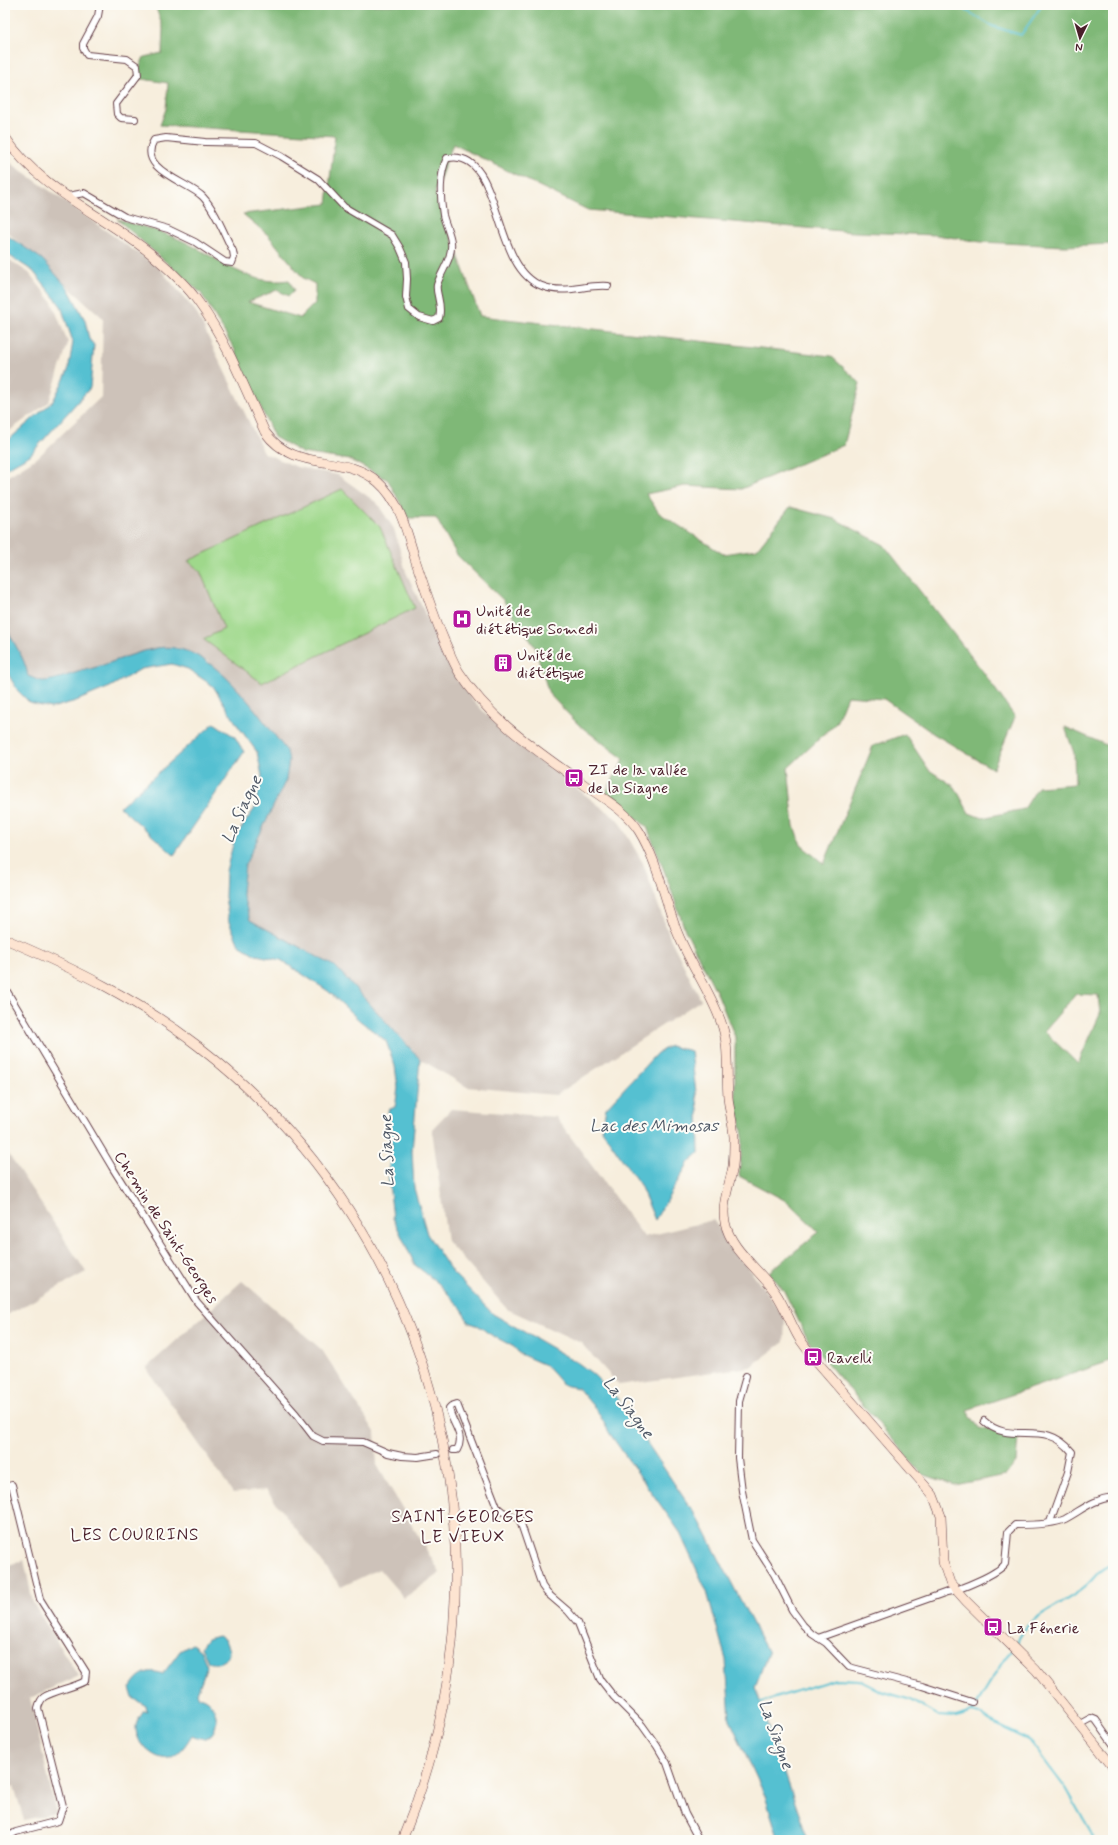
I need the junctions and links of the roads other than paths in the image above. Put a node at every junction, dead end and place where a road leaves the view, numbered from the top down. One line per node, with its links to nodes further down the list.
1 (100, 5): 2 (street)
2 (135, 119)
3 (5, 137): 4 (main road)
4 (68, 196): 5 (street); 15 (main road)
5 (608, 286)
6 (5, 939): 22 (main road)
7 (5, 988): 11 (street, Chemin de Saint-Georges)
8 (746, 1376): 16 (street)
9 (984, 1421): 14 (street)
10 (453, 1450): 23 (street)
11 (437, 1454)
12 (5, 1487): 21 (street)
13 (1113, 1496): 14 (street)
14 (1050, 1522): 15 (street)
15 (955, 1591): 16 (street); 18 (main road)
16 (818, 1638): 17 (street)
17 (972, 1702)
18 (1080, 1724): 19 (street); 20 (main road)
19 (1113, 1744)
20 (1113, 1766)
21 (9, 1840)
22 (402, 1840)
23 (699, 1840)

